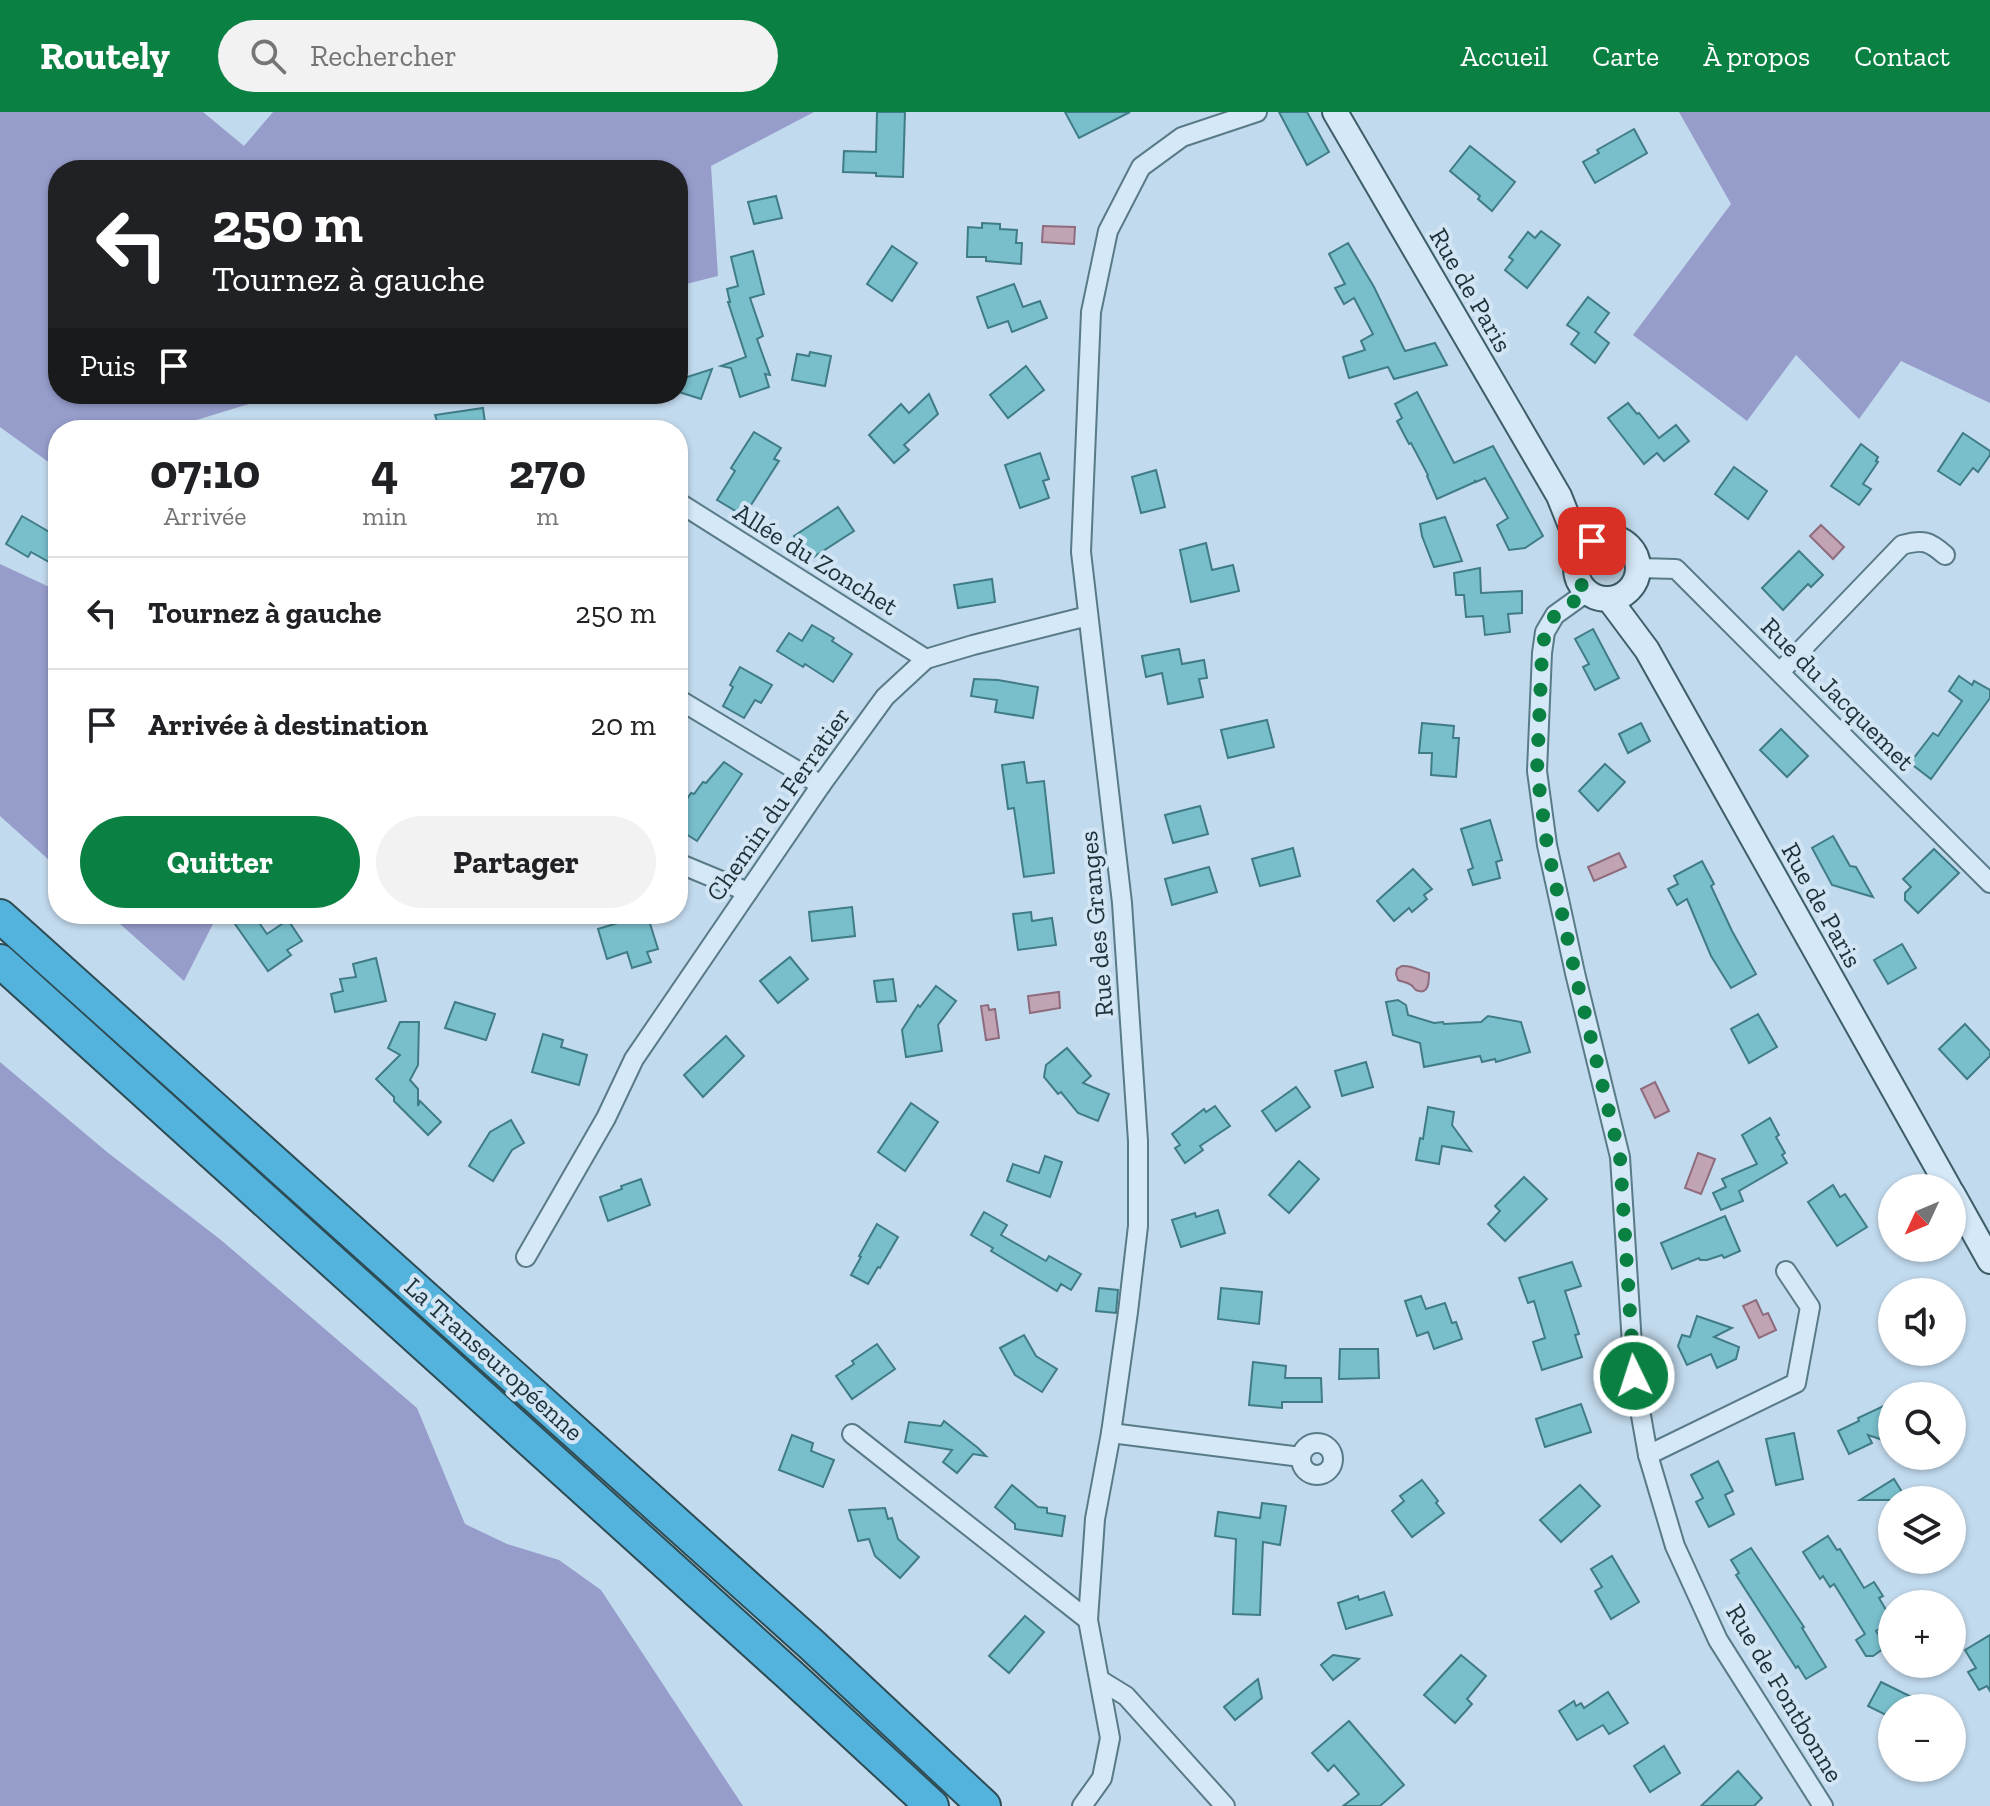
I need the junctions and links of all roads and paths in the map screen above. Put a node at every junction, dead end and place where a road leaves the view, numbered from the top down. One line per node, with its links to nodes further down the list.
1 (1257, 112): 10 (street, Rue des Granges)
2 (1335, 112): 3 (main road, Rue de Paris)
3 (1559, 496): 5 (main road, Rue de Paris); 6 (main road, Rue de Paris)
4 (688, 508): 12 (street, Allée du Zonchet)
5 (1602, 537): 6 (main road); 8 (main road)
6 (1581, 551): 9 (main road)
7 (1945, 555): 13 (street)
8 (1635, 578): 9 (main road); 11 (main road, Rue de Paris); 13 (street, Rue du Jacquemet)
9 (1598, 596): 11 (main road, Rue de Paris); 28 (street, Rue de Fontbonne)
10 (1088, 616): 12 (street, Chemin du Ferratier); 26 (street, Rue des Granges)
11 (1647, 650): 21 (main road, Rue de Paris)
12 (926, 659): 15 (street, Chemin du Ferratier)
13 (1780, 672): 17 (street, Rue du Jacquemet)
14 (688, 705): 15 (street)
15 (821, 785): 18 (street, Chemin du Ferratier)
16 (688, 867): 18 (street)
17 (1990, 883)
18 (748, 892): 23 (street, Chemin du Ferratier)
19 (0, 916): 33 (highway, La Transeuropéenne)
20 (0, 961): 32 (highway, La Transeuropéenne)
21 (1941, 1174)
22 (1966, 1218): 24 (main road)
23 (526, 1257)
24 (1990, 1261)
25 (1786, 1271): 28 (street)
26 (1111, 1433): 29 (street); 30 (street, Rue des Granges)
27 (852, 1434): 30 (street)
28 (1648, 1455): 36 (street, Rue de Fontbonne)
29 (1301, 1457)
30 (1088, 1620): 31 (street, Rue des Granges)
31 (1100, 1680): 34 (street, Rue des Granges); 35 (street)
32 (932, 1806)
33 (984, 1806)
34 (1082, 1806)
35 (1225, 1806)
36 (1823, 1806)

